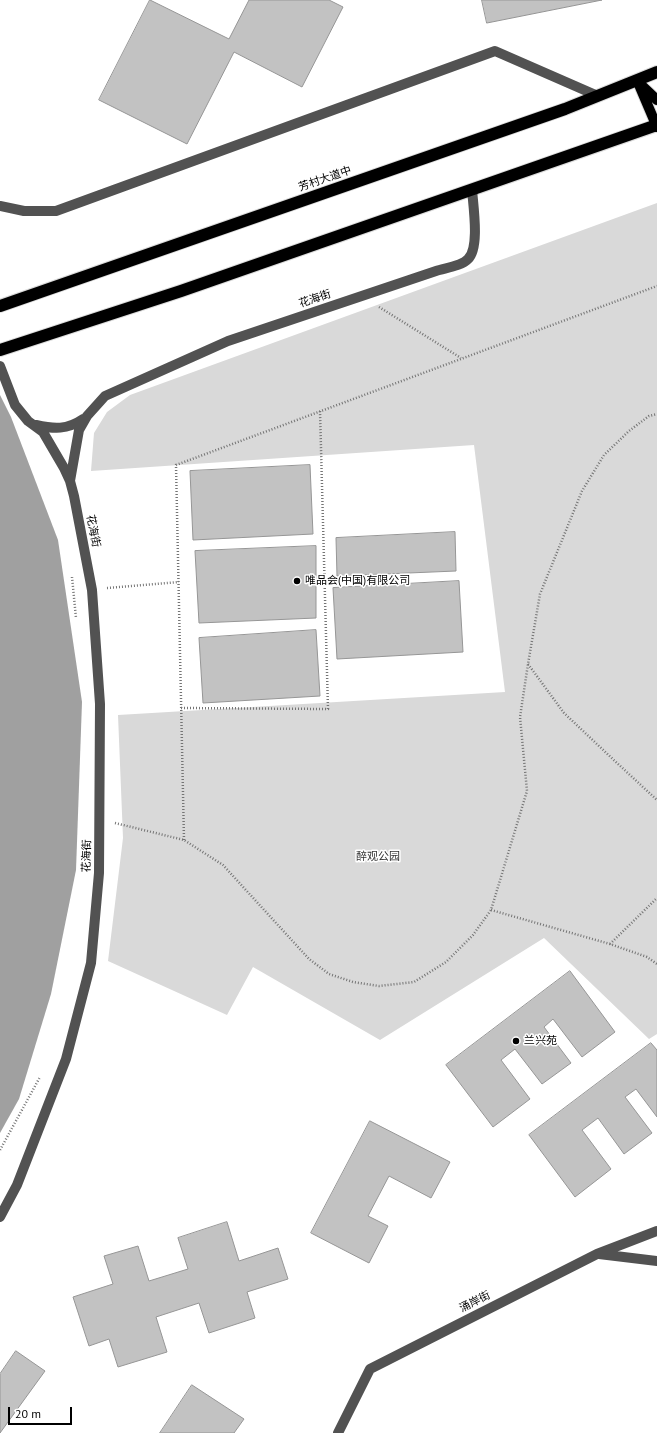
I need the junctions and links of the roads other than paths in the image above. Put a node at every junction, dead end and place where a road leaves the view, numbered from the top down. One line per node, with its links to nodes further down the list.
1 (657, 72): 2 (highway, 芳村大道中)
2 (637, 80): 3 (highway, 芳村大道中); 4 (main road); 5 (main road)
3 (598, 96): 7 (street); 8 (highway, 芳村大道中)
4 (657, 100)
5 (656, 126): 6 (highway)
6 (472, 189): 9 (highway); 11 (street, 花海街)
7 (0, 206)
8 (4, 304)
9 (0, 350)
10 (0, 366): 12 (street, 花海街)
11 (87, 416): 12 (street); 13 (street, 花海街)
12 (36, 425): 13 (street, 花海街)
13 (70, 481): 14 (street, 花海街)
14 (0, 1216)
15 (657, 1230): 16 (street, 涌岸街)
16 (597, 1254): 17 (street); 18 (street, 涌岸街)
17 (657, 1261)
18 (338, 1433)

